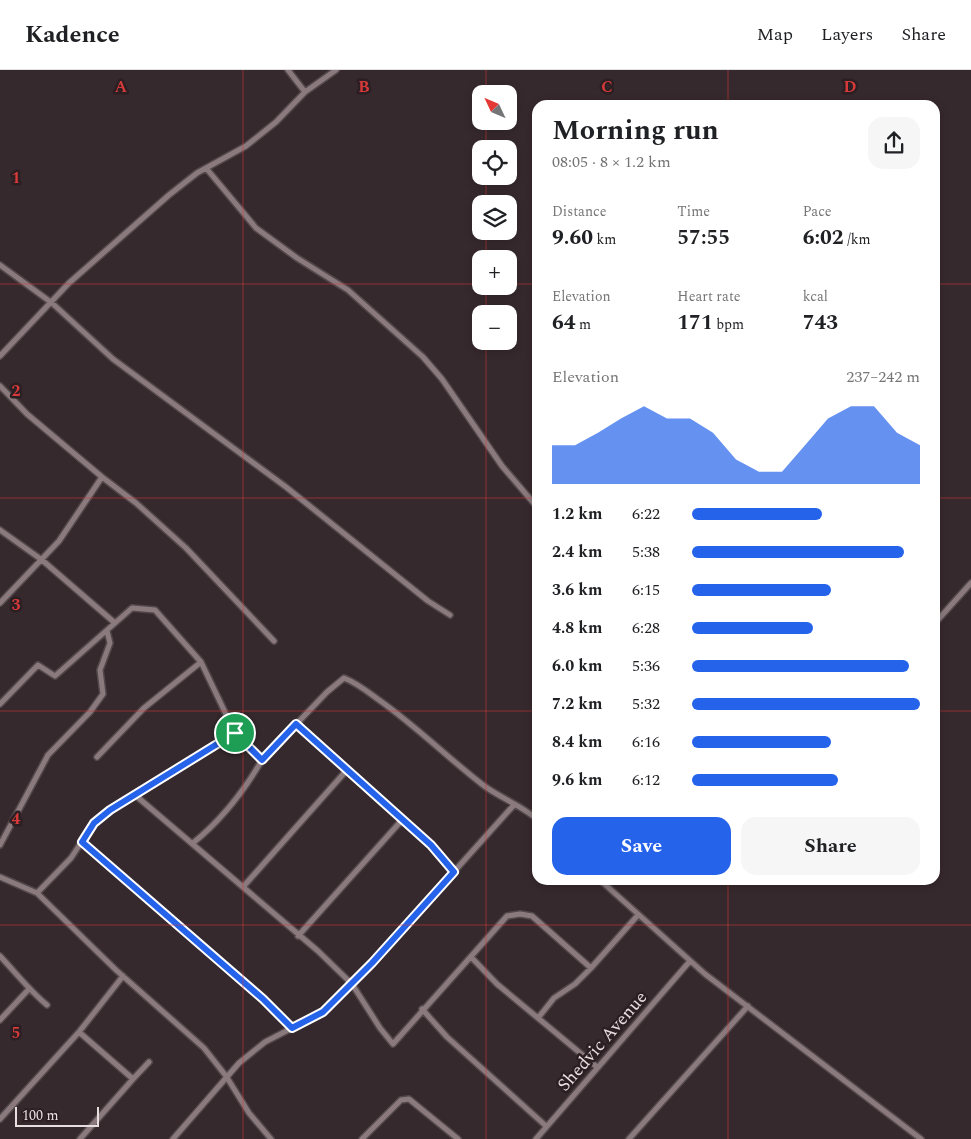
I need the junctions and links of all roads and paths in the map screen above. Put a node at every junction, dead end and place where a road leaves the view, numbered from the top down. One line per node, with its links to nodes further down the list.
1 (288, 70): 3 (street)
2 (336, 70): 3 (street)
3 (306, 92): 4 (street)
4 (206, 168): 6 (street); 10 (street)
5 (0, 265): 6 (street)
6 (52, 303): 7 (street); 15 (street)
7 (0, 356)
8 (0, 386): 9 (street)
9 (102, 477): 12 (street); 19 (street)
10 (532, 501)
11 (0, 530): 12 (street)
12 (42, 560): 14 (street); 17 (street)
13 (971, 583): 16 (street)
14 (0, 603)
15 (450, 615)
16 (940, 617)
17 (115, 623): 18 (street); 20 (street)
18 (107, 631): 21 (street); 33 (street)
19 (274, 641)
20 (201, 662): 23 (street); 24 (street)
21 (0, 704)
22 (296, 724): 25 (street); 26 (street); 28 (street)
23 (235, 733): 25 (street); 27 (street)
24 (97, 757)
25 (262, 760): 32 (street)
26 (346, 771): 30 (street); 37 (street)
27 (135, 794): 31 (street); 32 (street)
28 (513, 806): 29 (street); 34 (street)
29 (532, 815)
30 (402, 820): 34 (street); 40 (street)
31 (82, 842): 38 (street); 53 (street)
32 (193, 843): 37 (street)
33 (0, 845)
34 (454, 872): 46 (street)
35 (0, 877): 38 (street)
36 (605, 885): 39 (street)
37 (243, 887): 40 (street)
38 (38, 893): 45 (street)
39 (638, 915): 43 (street); 44 (street)
40 (298, 936): 46 (street)
41 (0, 956): 47 (street)
42 (471, 956): 44 (street); 50 (street); 51 (street)
43 (690, 961): 49 (street); 56 (street, Shedvic Avenue)
44 (591, 968): 51 (street)
45 (124, 976): 54 (street); 57 (street)
46 (352, 984): 50 (street); 53 (street)
47 (28, 990): 48 (street); 52 (street)
48 (47, 1005)
49 (748, 1006): 67 (street); 68 (street)
50 (422, 1009): 60 (street)
51 (538, 1018): 56 (street)
52 (0, 1020)
53 (292, 1028): 57 (street)
54 (79, 1032): 58 (street); 59 (street)
55 (149, 1062): 58 (street)
56 (597, 1067): 60 (street, Shedvic Avenue)
57 (226, 1076): 62 (street); 63 (street)
58 (132, 1079): 61 (street)
59 (0, 1119)
60 (546, 1126): 66 (street, Shedvic Avenue)
61 (80, 1139)
62 (173, 1139)
63 (270, 1139)
64 (362, 1139): 65 (street)
65 (458, 1139)
66 (536, 1139)
67 (629, 1139)
68 (921, 1139)

